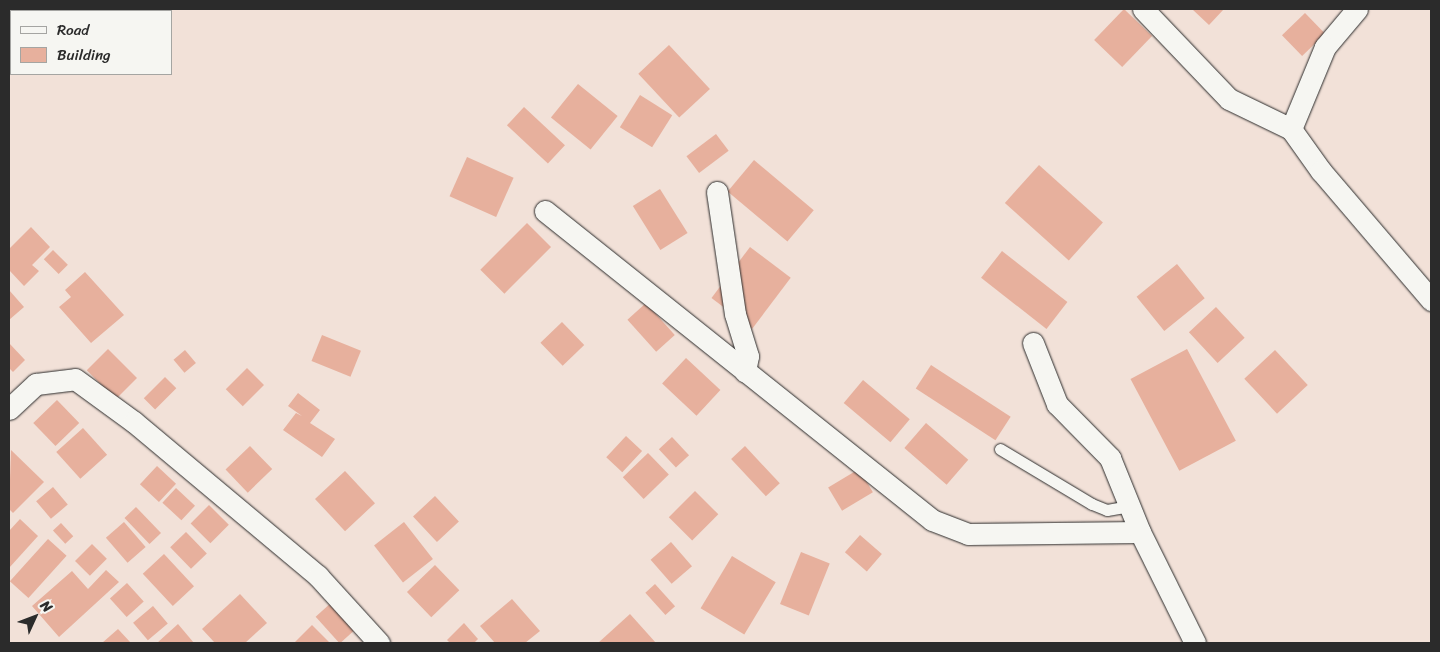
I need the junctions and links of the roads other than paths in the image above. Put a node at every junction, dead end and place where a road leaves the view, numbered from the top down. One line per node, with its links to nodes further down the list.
1 (1143, 9): 3 (street)
2 (1357, 9): 3 (street)
3 (1291, 129): 6 (street)
4 (717, 192): 8 (street)
5 (546, 211): 8 (street)
6 (1431, 300)
7 (1033, 342): 11 (street)
8 (745, 372): 12 (street)
9 (9, 409): 13 (street)
10 (1000, 449): 11 (lane)
11 (1130, 506): 12 (street)
12 (1140, 532): 14 (street)
13 (379, 643)
14 (1195, 643)

